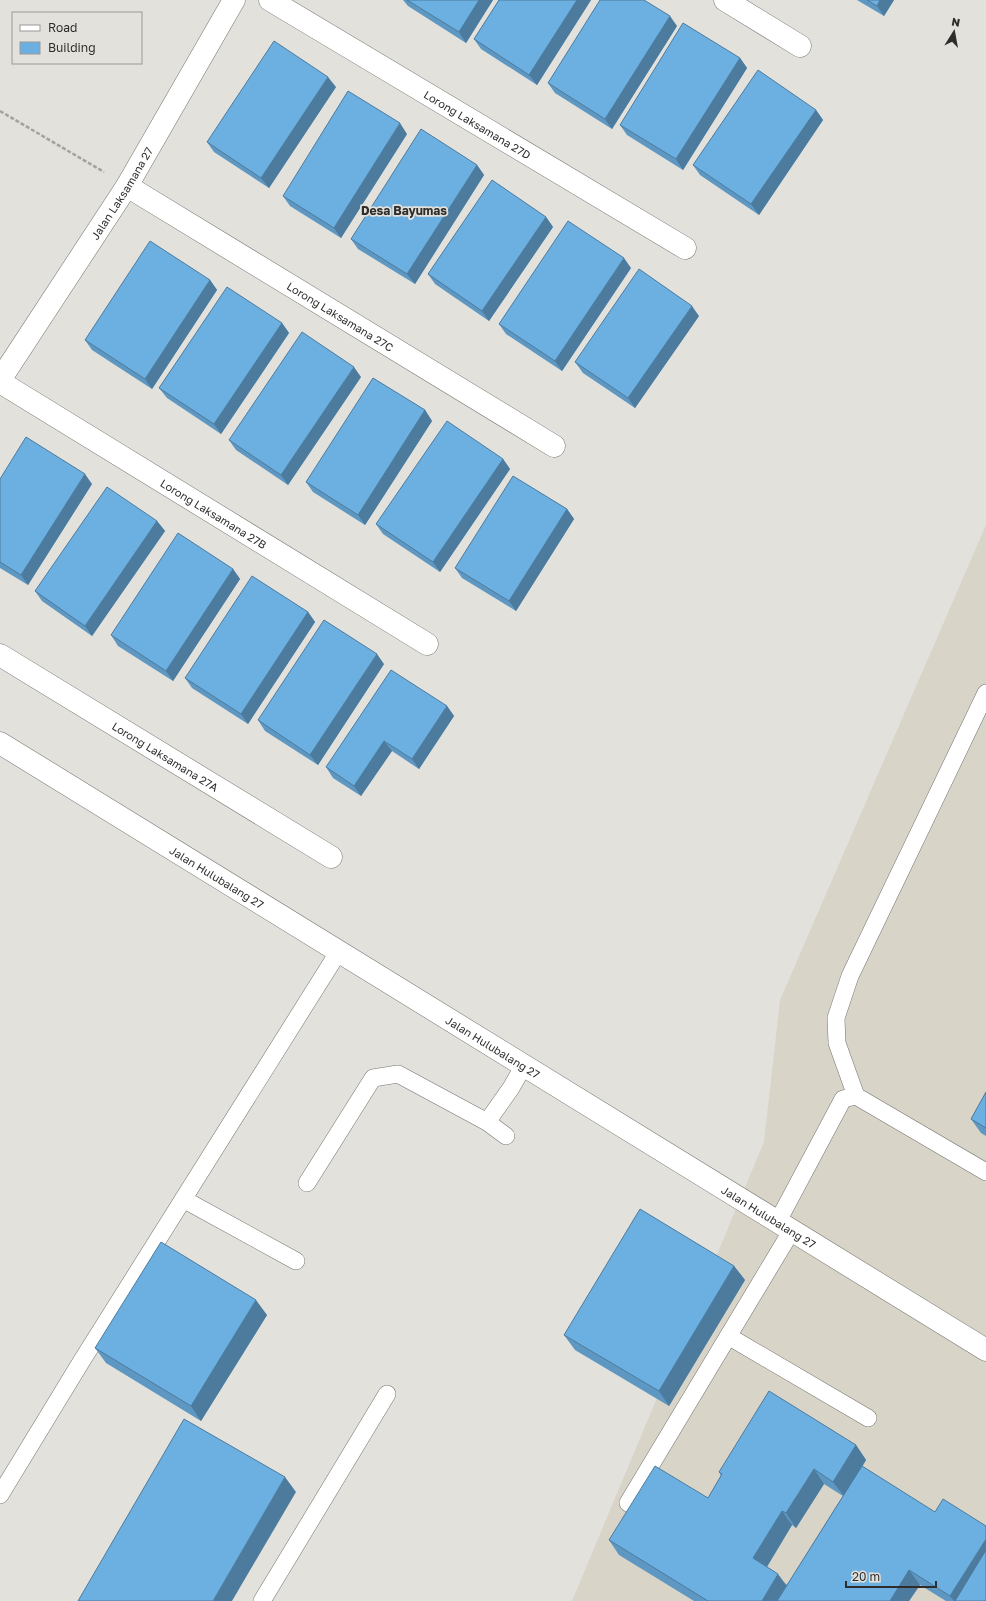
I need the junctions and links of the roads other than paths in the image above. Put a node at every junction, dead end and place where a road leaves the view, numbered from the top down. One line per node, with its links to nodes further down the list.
1 (234, 0): 5 (street, Jalan Laksamana 27)
2 (270, 0): 6 (street, Lorong Laksamana 27D)
3 (725, 0): 4 (street)
4 (800, 46)
5 (127, 186): 7 (street, Jalan Laksamana 27); 8 (street, Lorong Laksamana 27C)
6 (685, 248)
7 (0, 381): 9 (street, Lorong Laksamana 27B)
8 (554, 446)
9 (427, 644)
10 (0, 655): 13 (street, Lorong Laksamana 27A)
11 (986, 693): 16 (lane)
12 (0, 743): 14 (street, Jalan Hulubalang 27)
13 (331, 856)
14 (339, 951): 15 (street, Jalan Hulubalang 27); 21 (lane)
15 (524, 1065): 17 (lane); 22 (street, Jalan Hulubalang 27)
16 (856, 1096): 19 (lane); 22 (lane)
17 (487, 1122): 18 (lane); 20 (lane)
18 (506, 1136)
19 (986, 1172)
20 (307, 1183)
21 (183, 1199): 23 (lane); 28 (lane)
22 (785, 1226): 24 (lane); 25 (street, Jalan Hulubalang 27)
23 (296, 1262)
24 (728, 1336): 27 (lane); 29 (lane)
25 (986, 1350)
26 (387, 1394): 30 (lane)
27 (868, 1418)
28 (0, 1495)
29 (628, 1503)
30 (262, 1601)

